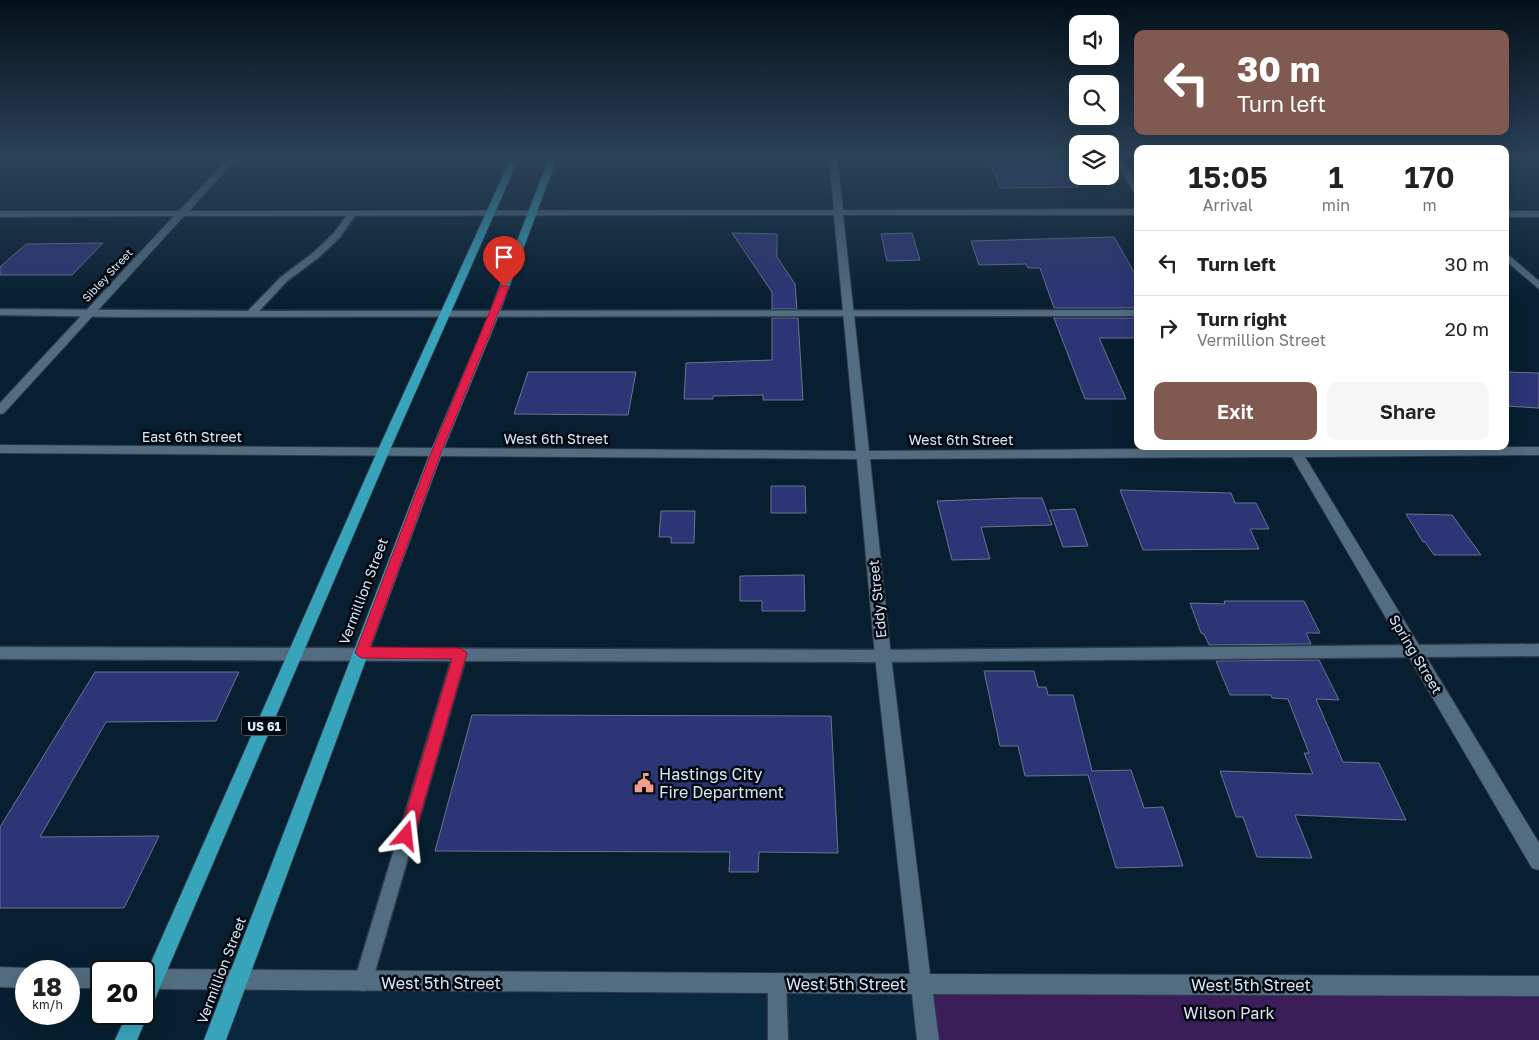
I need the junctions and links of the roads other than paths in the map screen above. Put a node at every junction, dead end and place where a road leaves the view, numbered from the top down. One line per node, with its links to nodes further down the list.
1 (189, 207): 9 (street, Sibley Street)
2 (495, 207): 6 (highway, US 61)
3 (536, 207): 11 (highway, Vermillion Street)
4 (837, 207): 7 (street, Eddy Street)
5 (1134, 212): 7 (street)
6 (492, 213): 10 (street); 11 (street); 21 (highway, US 61)
7 (838, 213): 11 (street); 18 (street, Eddy Street)
8 (0, 214): 9 (street)
9 (182, 214): 10 (street); 17 (street, Sibley Street)
10 (352, 214): 20 (lane)
11 (533, 214): 22 (highway, Vermillion Street)
12 (1509, 214): 13 (street)
13 (1539, 214)
14 (1509, 259): 15 (street)
15 (1539, 286)
16 (0, 312): 17 (lane)
17 (90, 312): 20 (lane); 23 (street, Sibley Street)
18 (848, 313): 19 (lane); 22 (lane); 31 (street, Eddy Street)
19 (1134, 313)
20 (251, 314): 21 (lane)
21 (445, 314): 22 (lane); 29 (highway, US 61)
22 (494, 314): 30 (highway, Vermillion Street)
23 (0, 410)
24 (0, 449): 29 (street, East 6th Street)
25 (1222, 450): 31 (street, West 6th Street)
26 (1295, 450): 33 (street, Spring Street)
27 (1416, 450): 28 (street, West 6th Street)
28 (1539, 451)
29 (383, 452): 30 (street, West 6th Street); 37 (highway, US 61)
30 (436, 453): 31 (street, West 6th Street); 35 (highway, Vermillion Street)
31 (862, 455): 38 (street, Eddy Street)
32 (1539, 650): 33 (lane)
33 (1414, 651): 38 (lane); 39 (street, Spring Street)
34 (0, 653): 37 (lane)
35 (361, 653): 36 (lane); 37 (lane); 44 (highway, Vermillion Street)
36 (460, 653): 38 (lane); 45 (lane)
37 (295, 654): 40 (highway, US 61)
38 (883, 656): 47 (street, Eddy Street)
39 (1539, 861)
40 (155, 966)
41 (0, 978): 42 (street)
42 (15, 978)
43 (155, 979): 44 (street, West 5th Street)
44 (238, 980): 45 (street, West 5th Street); 51 (highway, Vermillion Street)
45 (363, 982): 46 (street, West 5th Street)
46 (778, 983): 47 (street, West 5th Street); 52 (lane)
47 (922, 984): 48 (street, West 5th Street); 53 (street, Eddy Street)
48 (1539, 986)
49 (133, 1025): 50 (highway)
50 (126, 1040)
51 (215, 1040)
52 (778, 1040)
53 (928, 1040)

